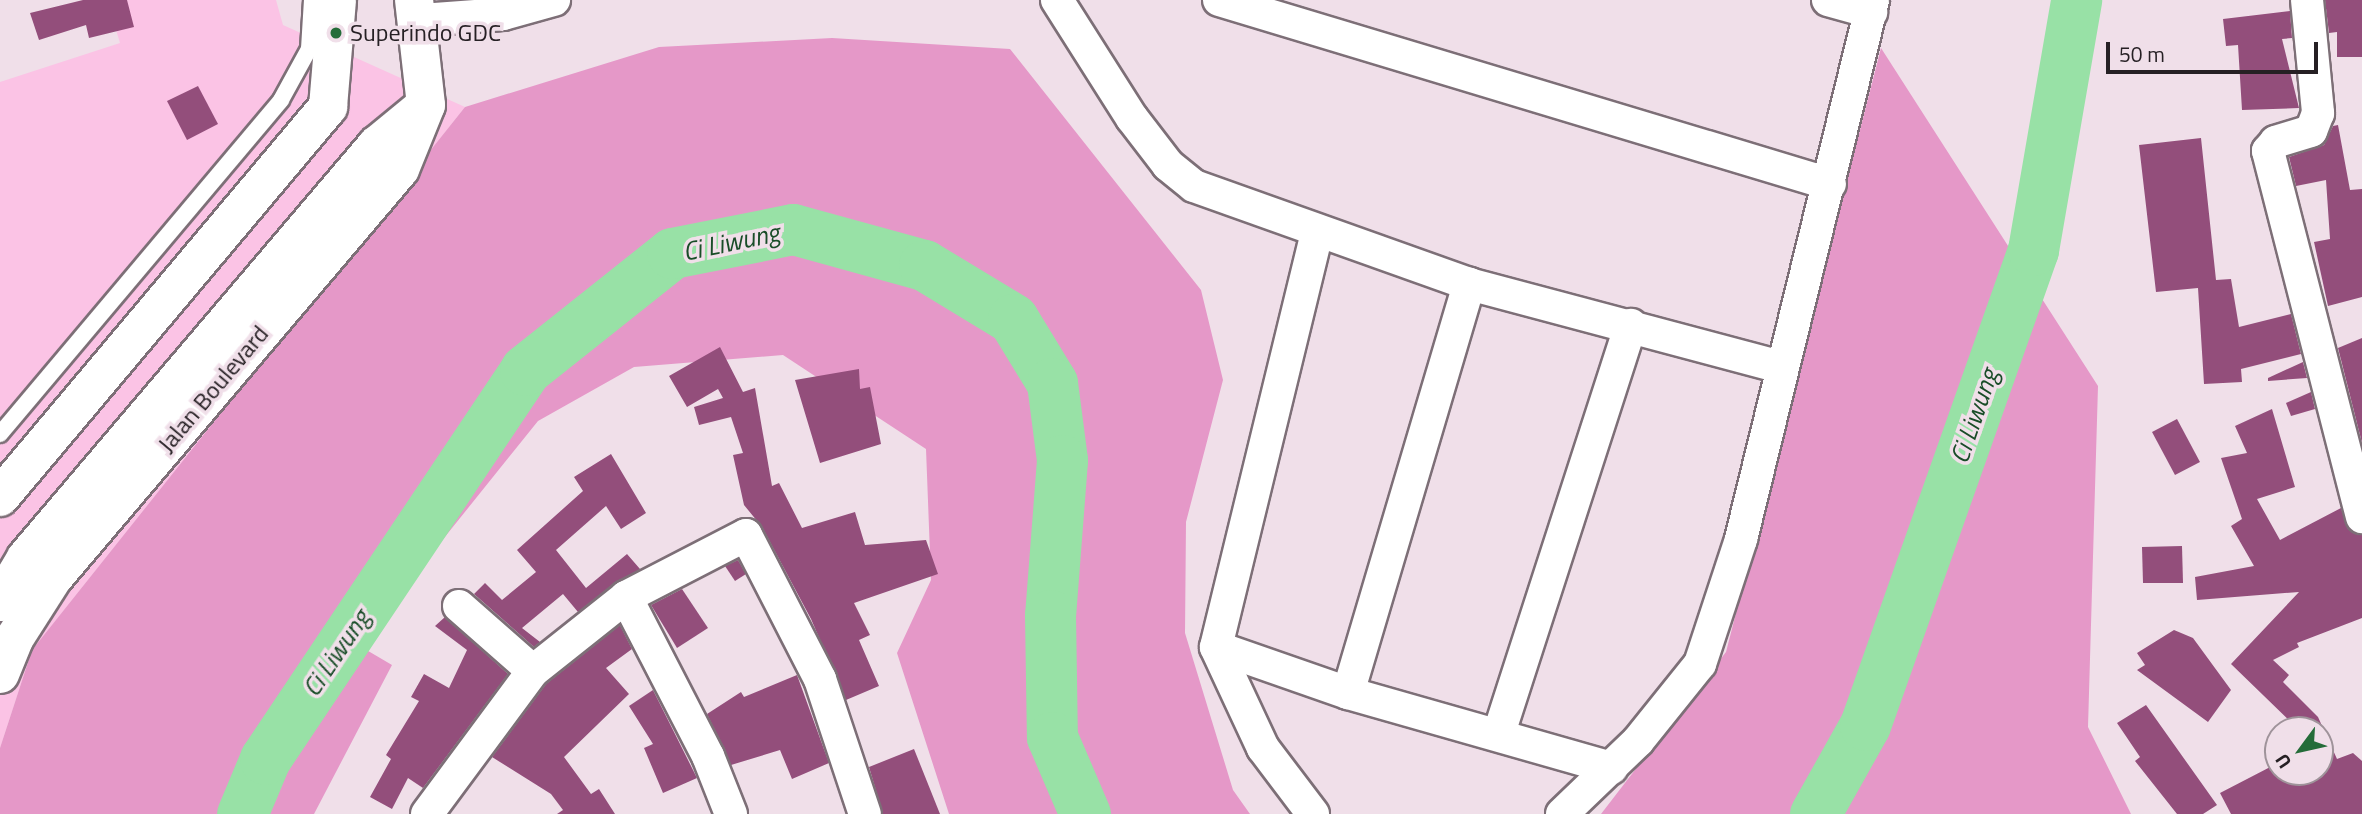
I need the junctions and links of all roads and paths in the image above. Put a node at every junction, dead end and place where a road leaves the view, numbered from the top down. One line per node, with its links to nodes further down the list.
1 (312, 0): 16 (lane)
2 (337, 0): 17 (main road)
3 (554, 0): 9 (street)
4 (1057, 0): 12 (street)
5 (1219, 0): 11 (street)
6 (1828, 0): 8 (street)
7 (2306, 0): 18 (street)
8 (1872, 6): 11 (street)
9 (418, 10): 10 (main road, Jalan Boulevard)
10 (426, 105): 20 (main road, Jalan Boulevard); 24 (main road, Jalan Boulevard)
11 (1830, 184): 15 (street)
12 (1317, 233): 13 (street); 22 (street)
13 (1469, 284): 14 (street); 25 (street)
14 (1630, 325): 15 (street); 26 (street)
15 (1782, 367): 27 (street)
16 (0, 434)
17 (0, 497)
18 (2362, 517)
19 (626, 597): 23 (street); 29 (street); 30 (street)
20 (0, 602)
21 (459, 606): 23 (street)
22 (1216, 647): 25 (street); 31 (street)
23 (533, 671): 28 (street)
24 (0, 674)
25 (1348, 693): 26 (street)
26 (1499, 733): 27 (street)
27 (1612, 768): 32 (street)
28 (436, 811)
29 (731, 814)
30 (865, 814)
31 (1313, 814)
32 (1562, 814)

